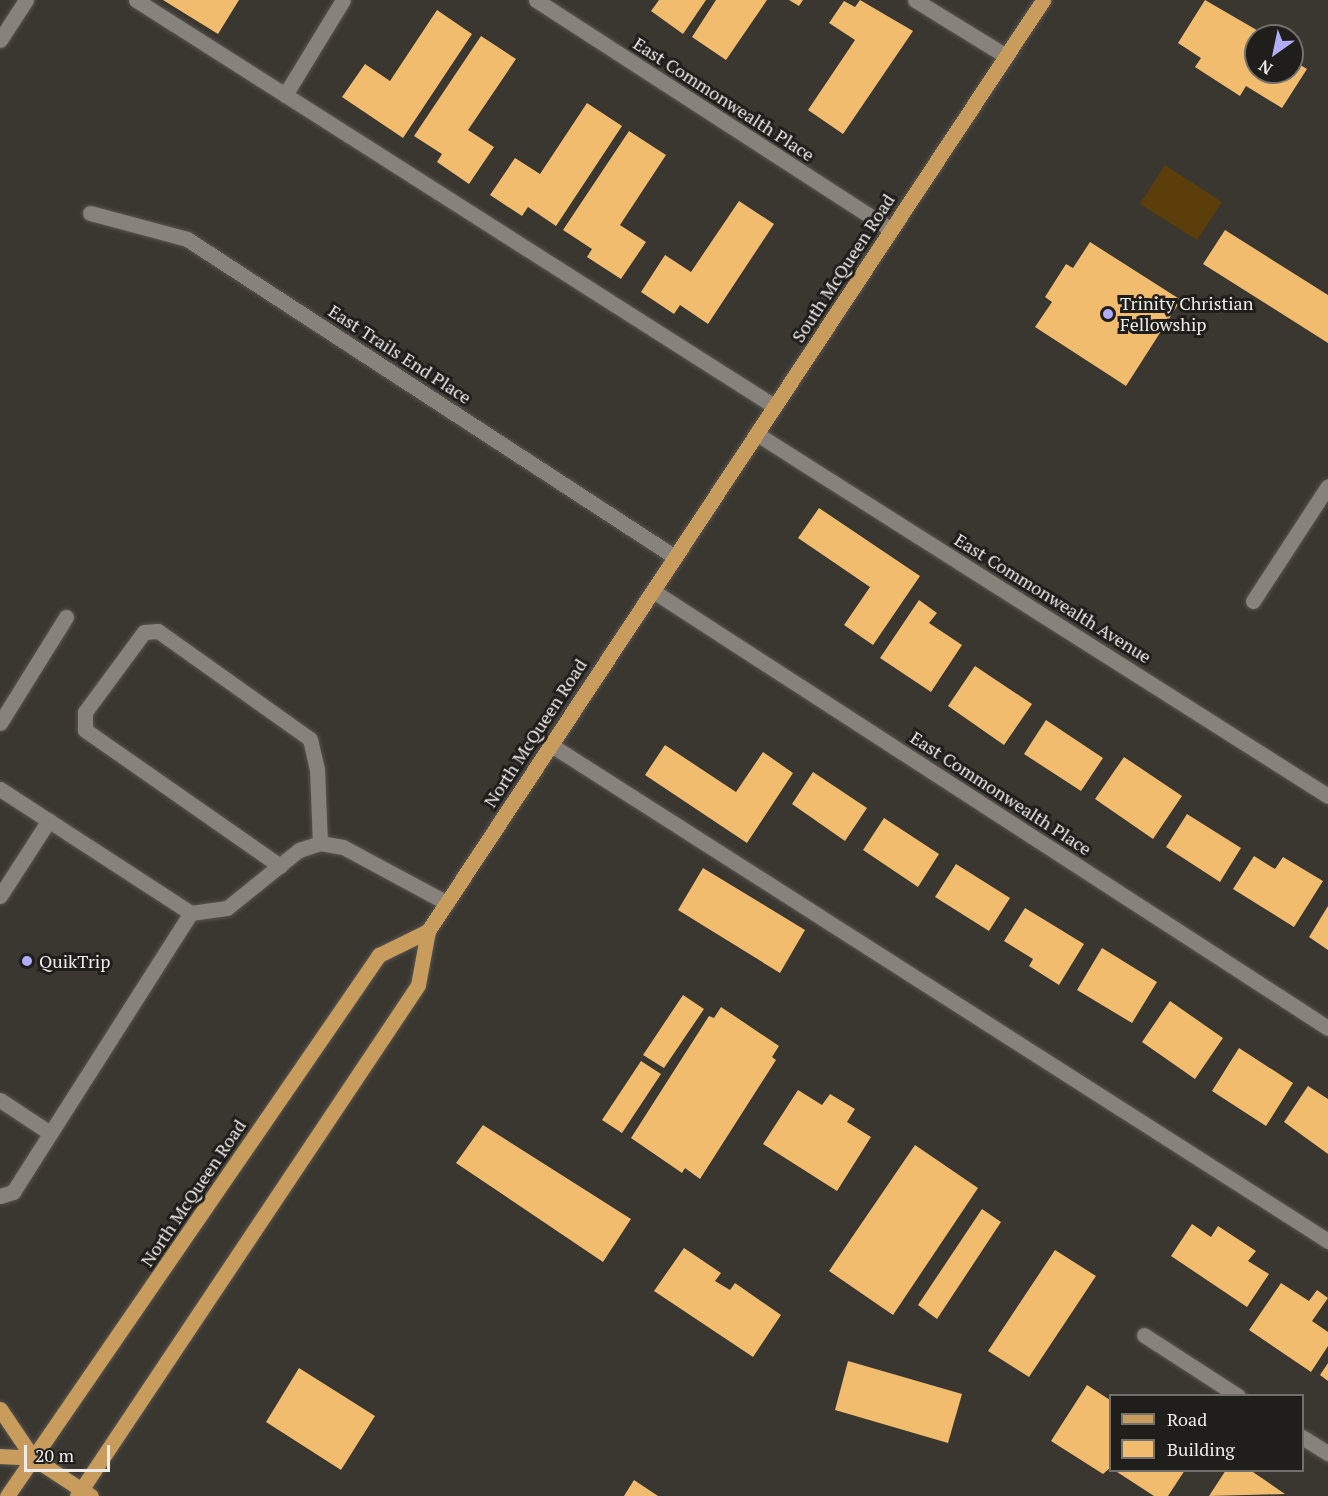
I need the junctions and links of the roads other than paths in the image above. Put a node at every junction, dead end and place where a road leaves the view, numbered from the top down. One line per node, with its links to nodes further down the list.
1 (26, 0): 7 (street)
2 (136, 0): 9 (street)
3 (343, 0): 9 (street)
4 (536, 0): 11 (street, East Commonwealth Place)
5 (915, 0): 8 (street)
6 (1043, 0): 8 (main road, South McQueen Road)
7 (0, 40)
8 (1006, 56): 11 (main road, South McQueen Road)
9 (285, 95): 12 (street)
10 (90, 213): 15 (street, East Trails End Place)
11 (891, 230): 12 (main road, South McQueen Road)
12 (774, 406): 13 (main road, South McQueen Road)
13 (757, 434): 15 (main road, South McQueen Road); 22 (street, East Commonwealth Avenue)
14 (1328, 486): 17 (street)
15 (675, 557): 16 (main road, North McQueen Road)
16 (653, 591): 20 (main road, North McQueen Road); 30 (street, East Commonwealth Place)
17 (1253, 601)
18 (66, 617): 19 (street)
19 (0, 723)
20 (551, 745): 27 (main road, North McQueen Road); 34 (street)
21 (0, 789): 23 (street)
22 (1328, 796)
23 (49, 820): 26 (street); 28 (street)
24 (320, 843): 25 (street); 25 (street); 27 (street)
25 (280, 866): 28 (street)
26 (0, 896)
27 (447, 903): 29 (main road, North McQueen Road)
28 (191, 913): 32 (street)
29 (428, 931): 41 (main road, North McQueen Road); 42 (main road, North McQueen Road)
30 (1328, 1028)
31 (1, 1102): 32 (street)
32 (50, 1133): 33 (street)
33 (0, 1196)
34 (1328, 1241)
35 (1144, 1335): 36 (street)
36 (1236, 1394)
37 (0, 1409): 41 (main road)
38 (1304, 1438): 39 (street)
39 (1328, 1453)
40 (0, 1456): 41 (main road)
41 (33, 1458): 42 (main road); 43 (main road, North McQueen Road)
42 (83, 1494)
43 (7, 1496)

